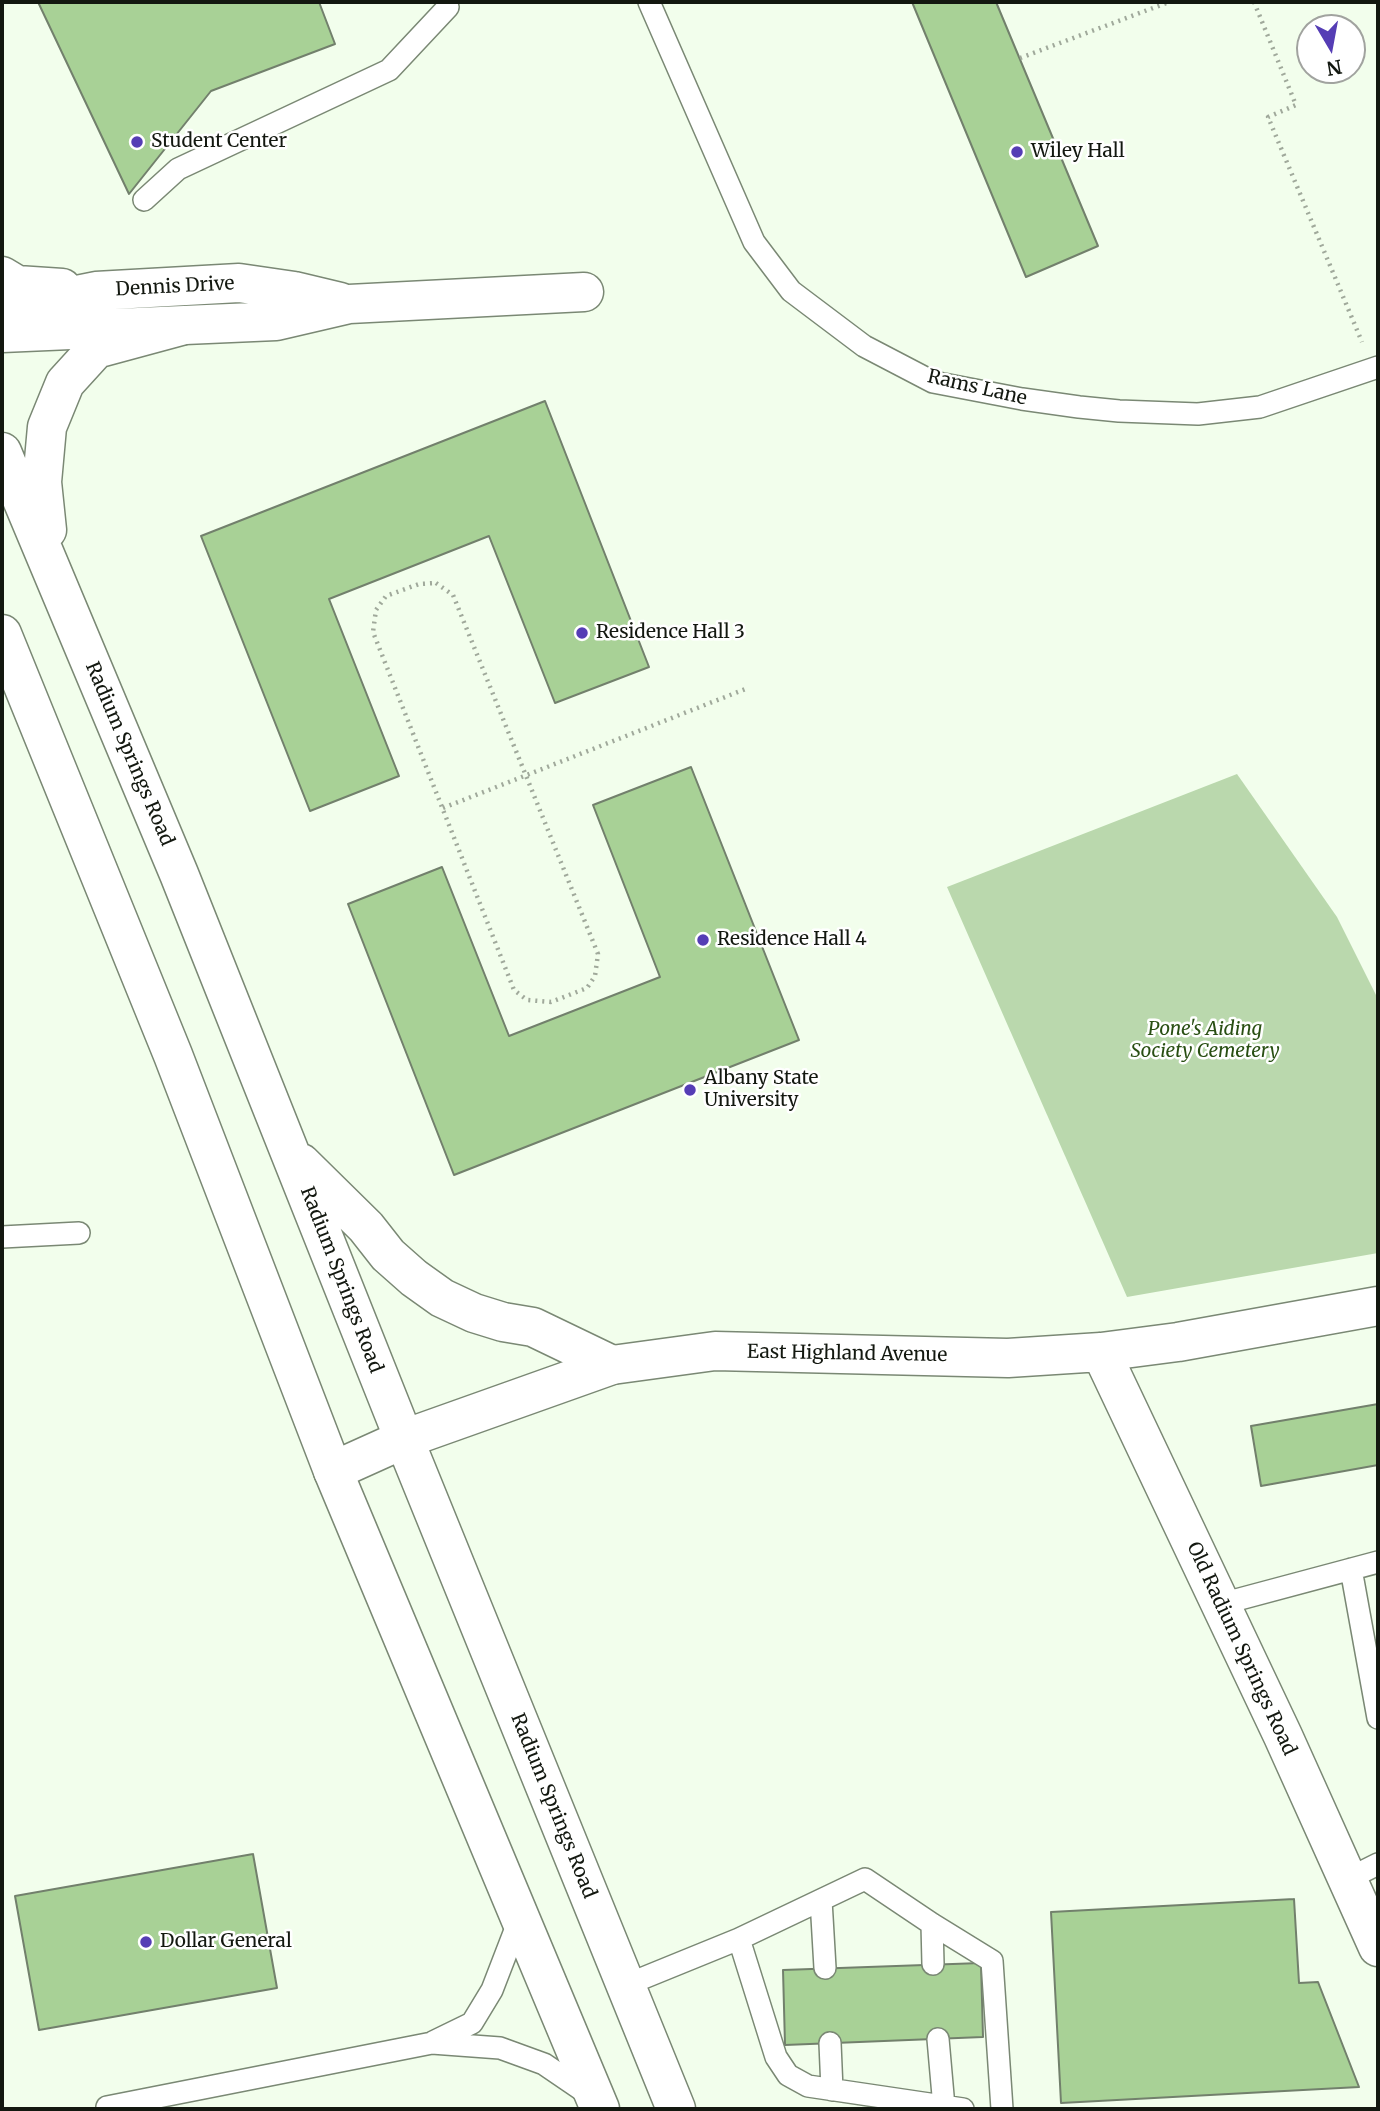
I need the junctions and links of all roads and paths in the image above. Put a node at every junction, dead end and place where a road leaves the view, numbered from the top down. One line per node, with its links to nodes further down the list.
1 (649, 2): 14 (lane, Rams Lane)
2 (1169, 2): 5 (path)
3 (1254, 2): 14 (path)
4 (448, 7): 6 (lane)
5 (1020, 58)
6 (144, 200)
7 (2, 276): 8 (main road)
8 (96, 291): 10 (main road, Dennis Drive); 11 (main road, Dennis Drive)
9 (584, 292): 10 (main road, Dennis Drive)
10 (349, 304): 12 (main road, Dennis Drive)
11 (2, 310)
12 (181, 326): 13 (main road, Dennis Drive); 16 (main road)
13 (2, 332)
14 (1376, 368)
15 (2, 452): 16 (main road, Radium Springs Road)
16 (50, 567): 22 (main road, Radium Springs Road)
17 (2, 634): 18 (main road)
18 (12, 683): 29 (main road)
19 (748, 688): 20 (path)
20 (526, 776): 21 (path); 21 (path); 21 (path)
21 (443, 808)
22 (293, 1155): 27 (main road); 28 (main road, Radium Springs Road)
23 (79, 1233): 24 (lane)
24 (2, 1237)
25 (1378, 1306): 26 (main road, East Highland Avenue)
26 (1101, 1352): 27 (main road, East Highland Avenue); 32 (main road, Old Radium Springs Road)
27 (612, 1365): 28 (main road, East Highland Avenue)
28 (404, 1439): 29 (main road, East Highland Avenue); 42 (main road, Radium Springs Road)
29 (333, 1471): 36 (main road)
30 (1378, 1562): 31 (lane)
31 (1351, 1569): 32 (lane); 33 (lane)
32 (1221, 1604): 34 (main road, Old Radium Springs Road)
33 (1378, 1718)
34 (1363, 1871): 39 (main road, Old Radium Springs Road)
35 (821, 1900): 37 (lane); 38 (lane); 41 (lane)
36 (520, 1918): 44 (lane); 47 (main road)
37 (932, 1924): 40 (lane); 51 (lane)
38 (739, 1940): 42 (lane); 46 (lane)
39 (1378, 1947)
40 (933, 1965)
41 (825, 1968)
42 (626, 1985): 50 (main road, Radium Springs Road)
43 (939, 2039): 48 (lane)
44 (432, 2043): 47 (lane); 49 (lane)
45 (830, 2043): 46 (lane)
46 (832, 2090): 48 (lane)
47 (598, 2104)
48 (954, 2108)
49 (108, 2109)
50 (676, 2109)
51 (1002, 2109)

